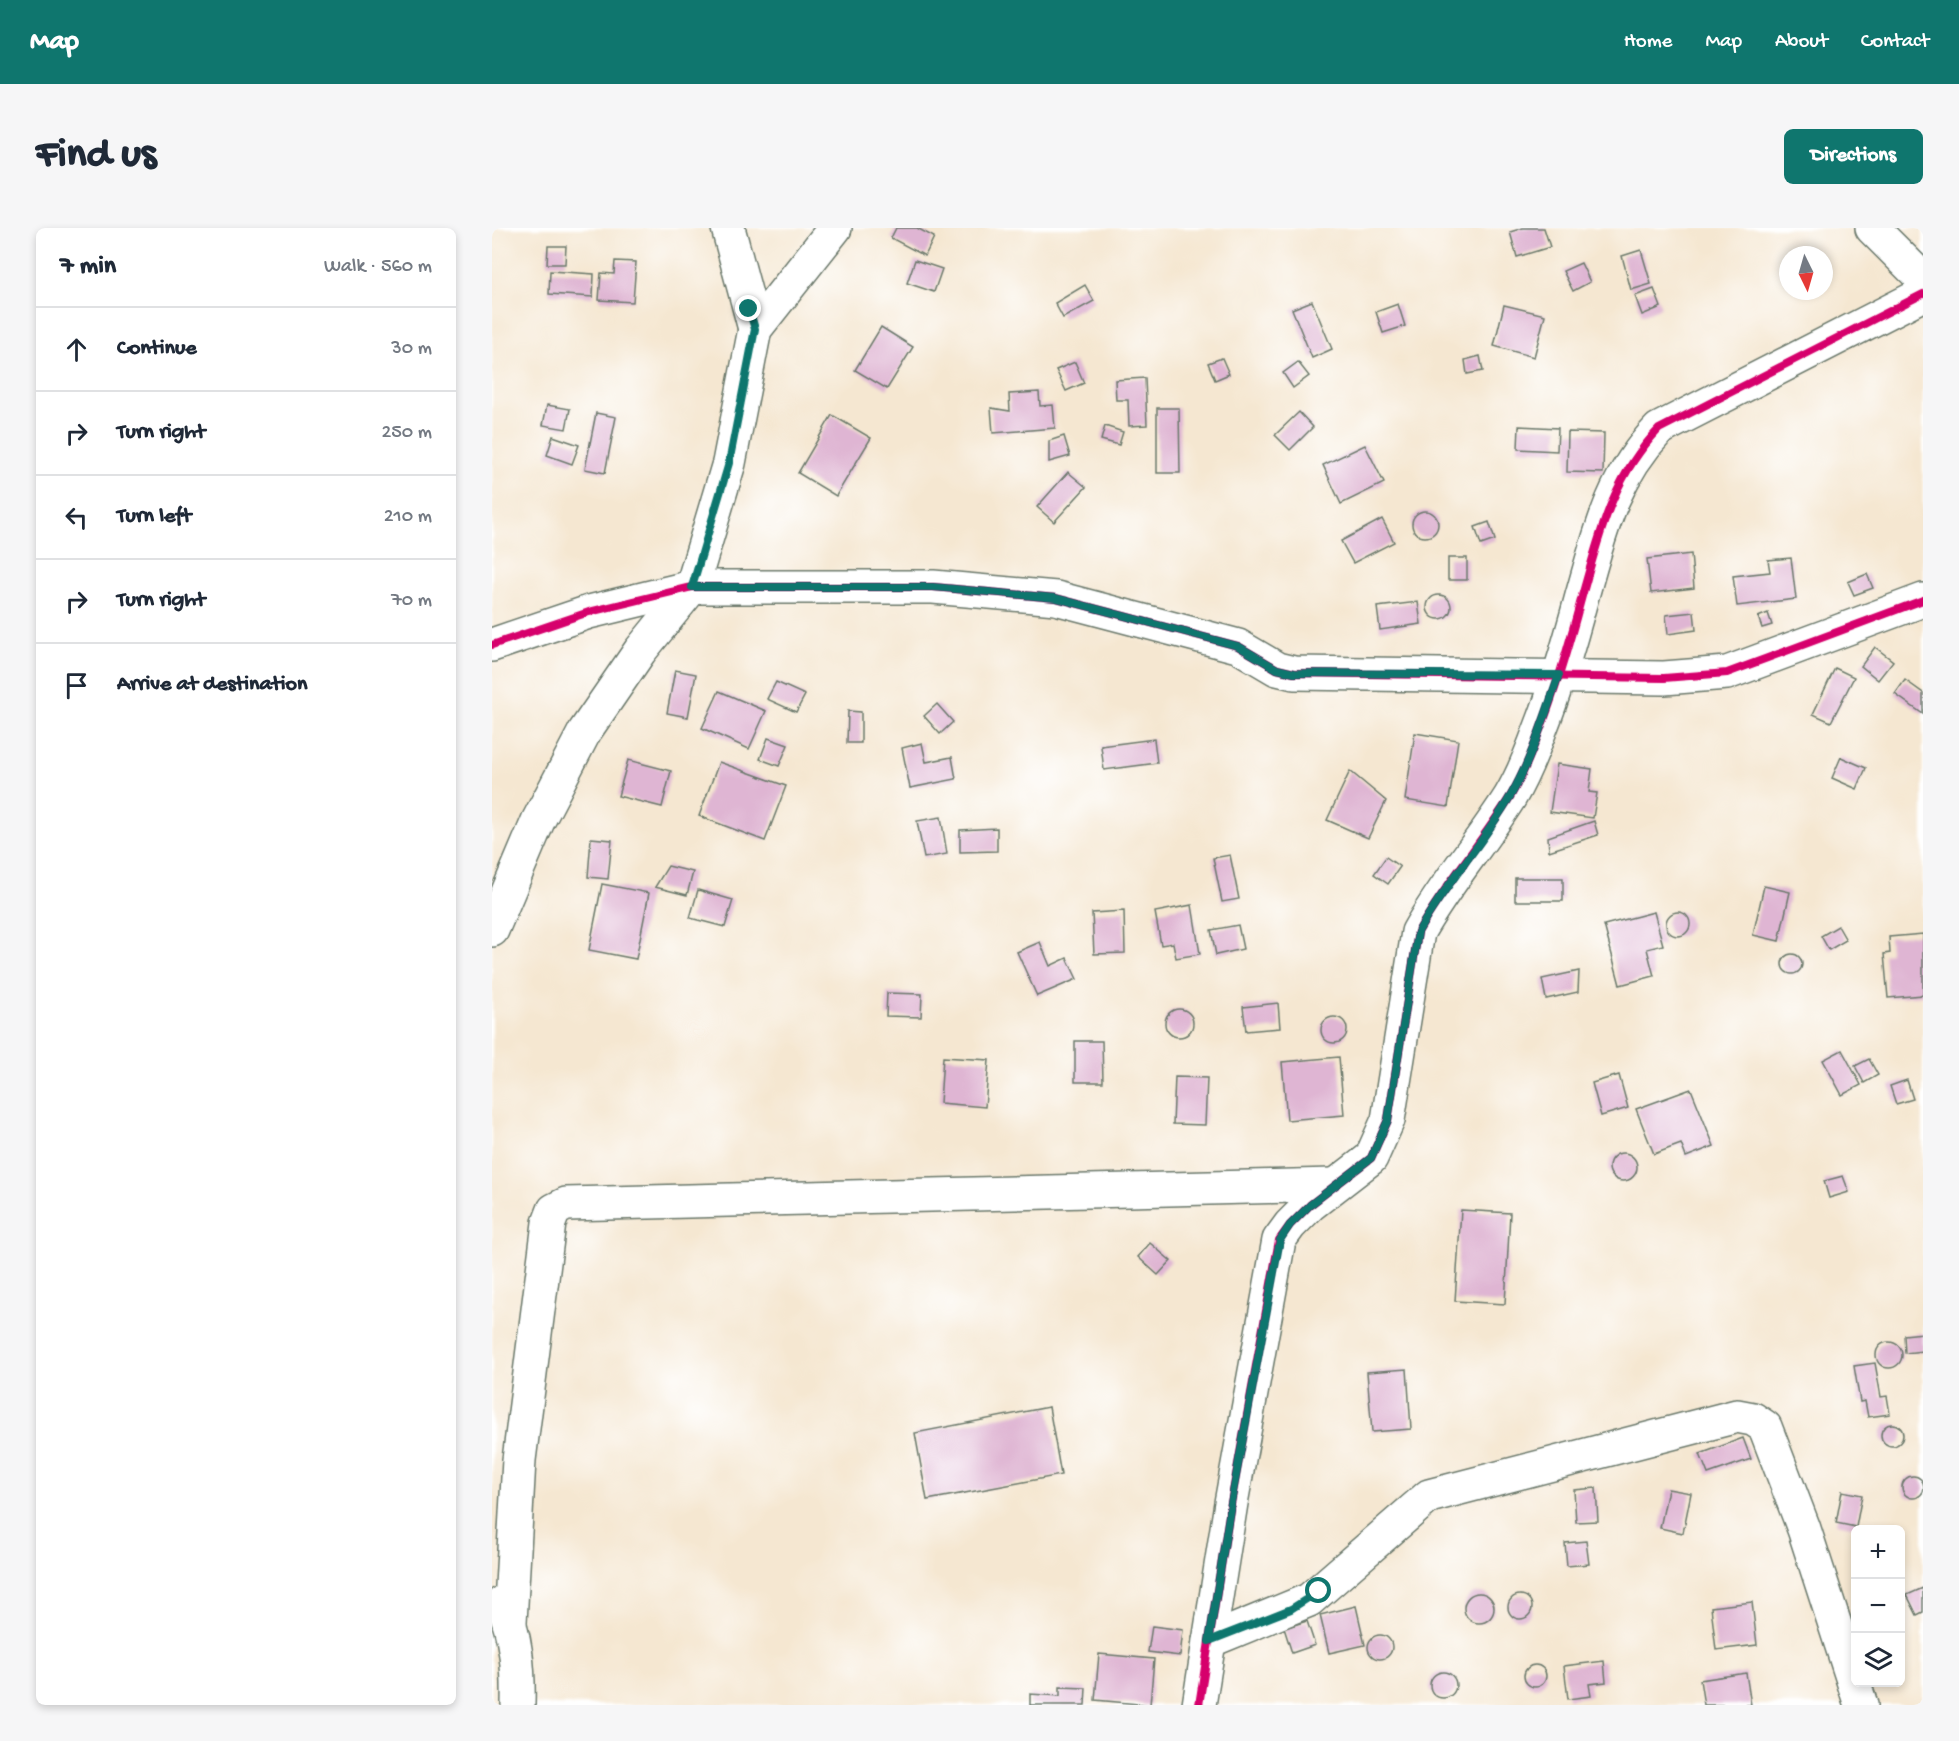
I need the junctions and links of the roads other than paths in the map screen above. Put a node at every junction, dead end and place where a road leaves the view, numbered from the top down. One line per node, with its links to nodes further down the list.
1 (728, 228): 6 (street)
2 (835, 228): 6 (street)
3 (1872, 228): 4 (street)
4 (1923, 279)
5 (1923, 294): 10 (street)
6 (755, 329): 7 (street)
7 (692, 587): 9 (street); 10 (street); 11 (street)
8 (1923, 600): 10 (street)
9 (492, 645)
10 (1559, 675): 12 (street)
11 (492, 930)
12 (1335, 1185): 14 (street); 15 (street)
13 (492, 1579): 14 (street)
14 (510, 1622): 16 (street)
15 (1209, 1641): 17 (street); 18 (street)
16 (518, 1705)
17 (1199, 1705)
18 (1861, 1705)

